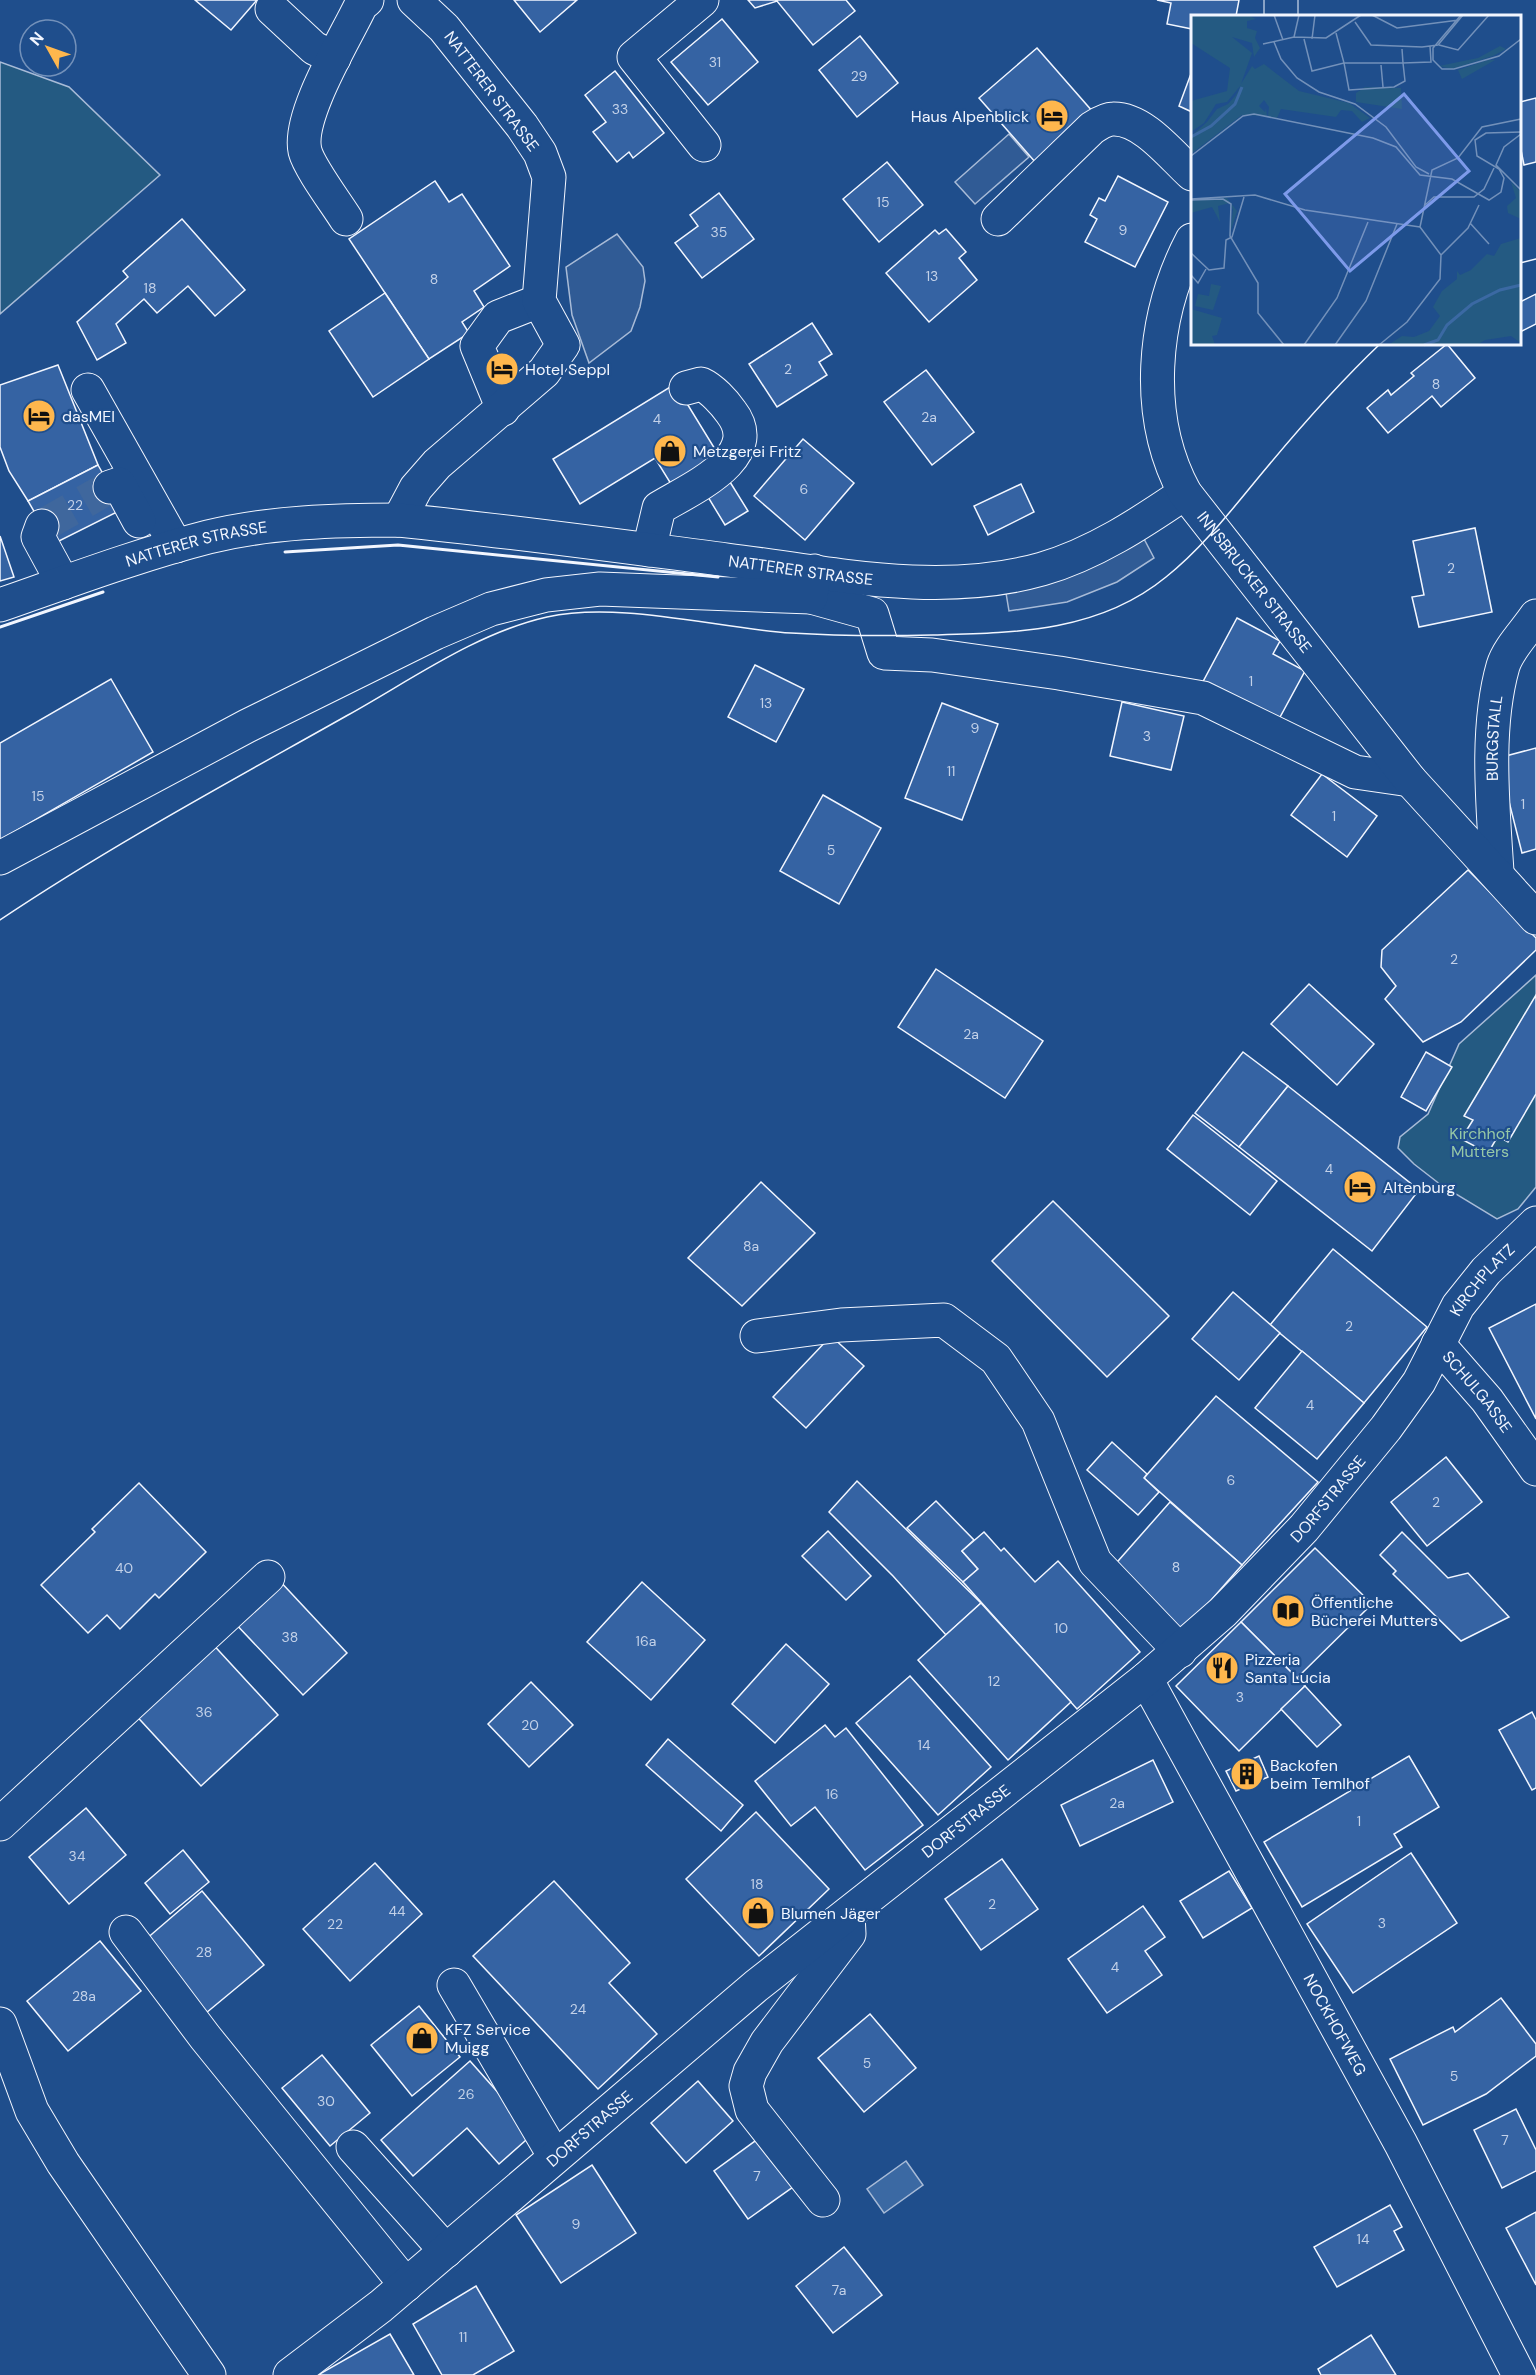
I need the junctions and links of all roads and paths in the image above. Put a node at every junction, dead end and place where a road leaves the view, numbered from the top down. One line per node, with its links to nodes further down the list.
1 (367, 0): 5 (main road)
2 (414, 0): 11 (main road, NATTERER STRASSE)
3 (702, 0): 6 (main road)
4 (272, 9): 5 (main road)
5 (337, 38): 8 (main road)
6 (704, 145)
7 (1191, 173): 9 (main road)
8 (346, 219)
9 (998, 219)
10 (1191, 243): 16 (main road, INNSBRUCKER STRASSE)
11 (539, 301): 14 (main road); 14 (main road)
12 (686, 388): 20 (main road)
13 (88, 390): 19 (main road)
14 (503, 409): 17 (main road)
15 (110, 487): 19 (main road)
16 (1185, 493): 22 (main road, NATTERER STRASSE); 25 (main road, INNSBRUCKER STRASSE)
17 (399, 520): 19 (main road, NATTERER STRASSE); 20 (main road, NATTERER STRASSE)
18 (42, 526): 21 (main road)
19 (166, 549): 21 (main road, NATTERER STRASSE)
20 (649, 550): 22 (main road, NATTERER STRASSE)
21 (63, 583): 23 (main road, NATTERER STRASSE)
22 (812, 584): 25 (main road); 26 (main road)
23 (0, 605)
24 (1536, 616): 27 (main road, BURGSTALL)
25 (1410, 780): 27 (main road, INNSBRUCKER STRASSE)
26 (0, 858)
27 (1497, 872): 28 (main road)
28 (1536, 918)
29 (1536, 1223): 31 (main road, KIRCHPLATZ)
30 (757, 1336): 34 (main road)
31 (1438, 1344): 32 (main road, SCHULGASSE); 34 (main road, DORFSTRASSE)
32 (1536, 1470)
33 (268, 1577): 36 (main road)
34 (1180, 1651): 35 (main road, DORFSTRASSE)
35 (1146, 1679): 37 (main road, DORFSTRASSE); 48 (main road, NOCKHOFWEG)
36 (0, 1824)
37 (848, 1914): 42 (main road, DORFSTRASSE); 43 (main road)
38 (126, 1932): 45 (main road)
39 (454, 1985): 42 (main road)
40 (0, 2024): 46 (main road)
41 (353, 2147): 44 (main road)
42 (555, 2157): 44 (main road, DORFSTRASSE)
43 (822, 2200)
44 (446, 2251): 45 (main road, DORFSTRASSE)
45 (406, 2285): 47 (main road, DORFSTRASSE)
46 (209, 2375)
47 (290, 2375)
48 (1519, 2375)

